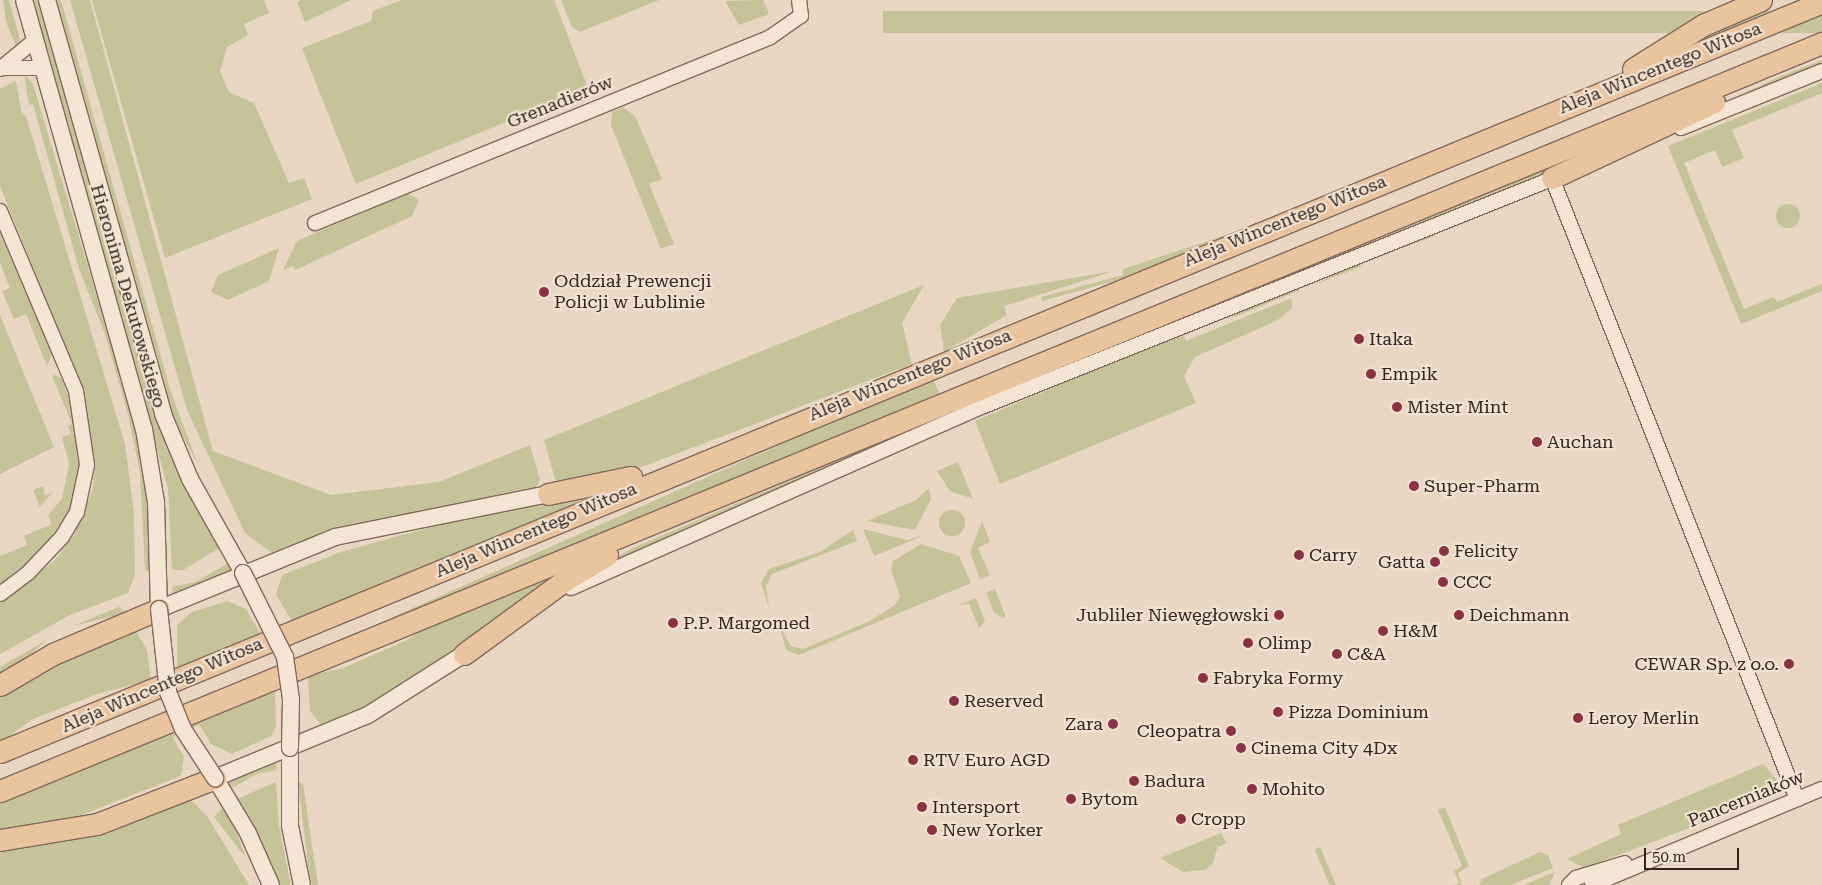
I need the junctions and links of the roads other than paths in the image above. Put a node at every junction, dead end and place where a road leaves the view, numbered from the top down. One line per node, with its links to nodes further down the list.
1 (24, 0): 6 (street, Hieronima Dekutowskiego)
2 (47, 0): 21 (street, Hieronima Dekutowskiego)
3 (799, 0): 15 (street, Grenadierów)
4 (1761, 0): 11 (main road)
5 (1822, 2): 11 (main road, Aleja Wincentego Witosa)
6 (35, 40): 8 (street, Hieronima Dekutowskiego); 9 (street)
7 (1814, 47): 12 (main road); 17 (main road, Aleja Wincentego Witosa)
8 (43, 68): 9 (street); 23 (street, Hieronima Dekutowskiego)
9 (2, 69)
10 (1822, 71): 12 (street, Aleja Wincentego Witosa)
11 (1591, 96): 13 (main road, Aleja Wincentego Witosa)
12 (1552, 178): 17 (street, Aleja Wincentego Witosa); 31 (street)
13 (1359, 191): 16 (main road); 18 (main road, Aleja Wincentego Witosa)
14 (0, 211): 22 (street)
15 (315, 223)
16 (1248, 224)
17 (981, 398): 19 (main road, Aleja Wincentego Witosa); 24 (street, Aleja Wincentego Witosa)
18 (783, 427): 20 (main road); 27 (main road, Aleja Wincentego Witosa)
19 (791, 467): 24 (main road); 30 (main road, Aleja Wincentego Witosa)
20 (548, 494): 21 (street, Aleja Wincentego Witosa)
21 (243, 573): 23 (street, Aleja Wincentego Witosa); 26 (street, Hieronima Dekutowskiego, bridge)
22 (0, 594)
23 (159, 609): 25 (main road); 28 (street, Hieronima Dekutowskiego, bridge)
24 (464, 654): 26 (street, Aleja Wincentego Witosa)
25 (0, 685)
26 (290, 748): 28 (street, Aleja Wincentego Witosa); 35 (street, Hieronima Dekutowskiego)
27 (0, 752)
28 (214, 778): 32 (main road); 34 (street, Hieronima Dekutowskiego)
29 (1822, 789): 31 (street, Pancerniaków)
30 (0, 791)
31 (1797, 799): 33 (street, Pancerniaków)
32 (0, 840)
33 (1657, 856): 36 (street, Pancerniaków); 37 (street, Pancerniaków)
34 (271, 885)
35 (302, 885)
36 (1569, 885)
37 (1592, 885)

